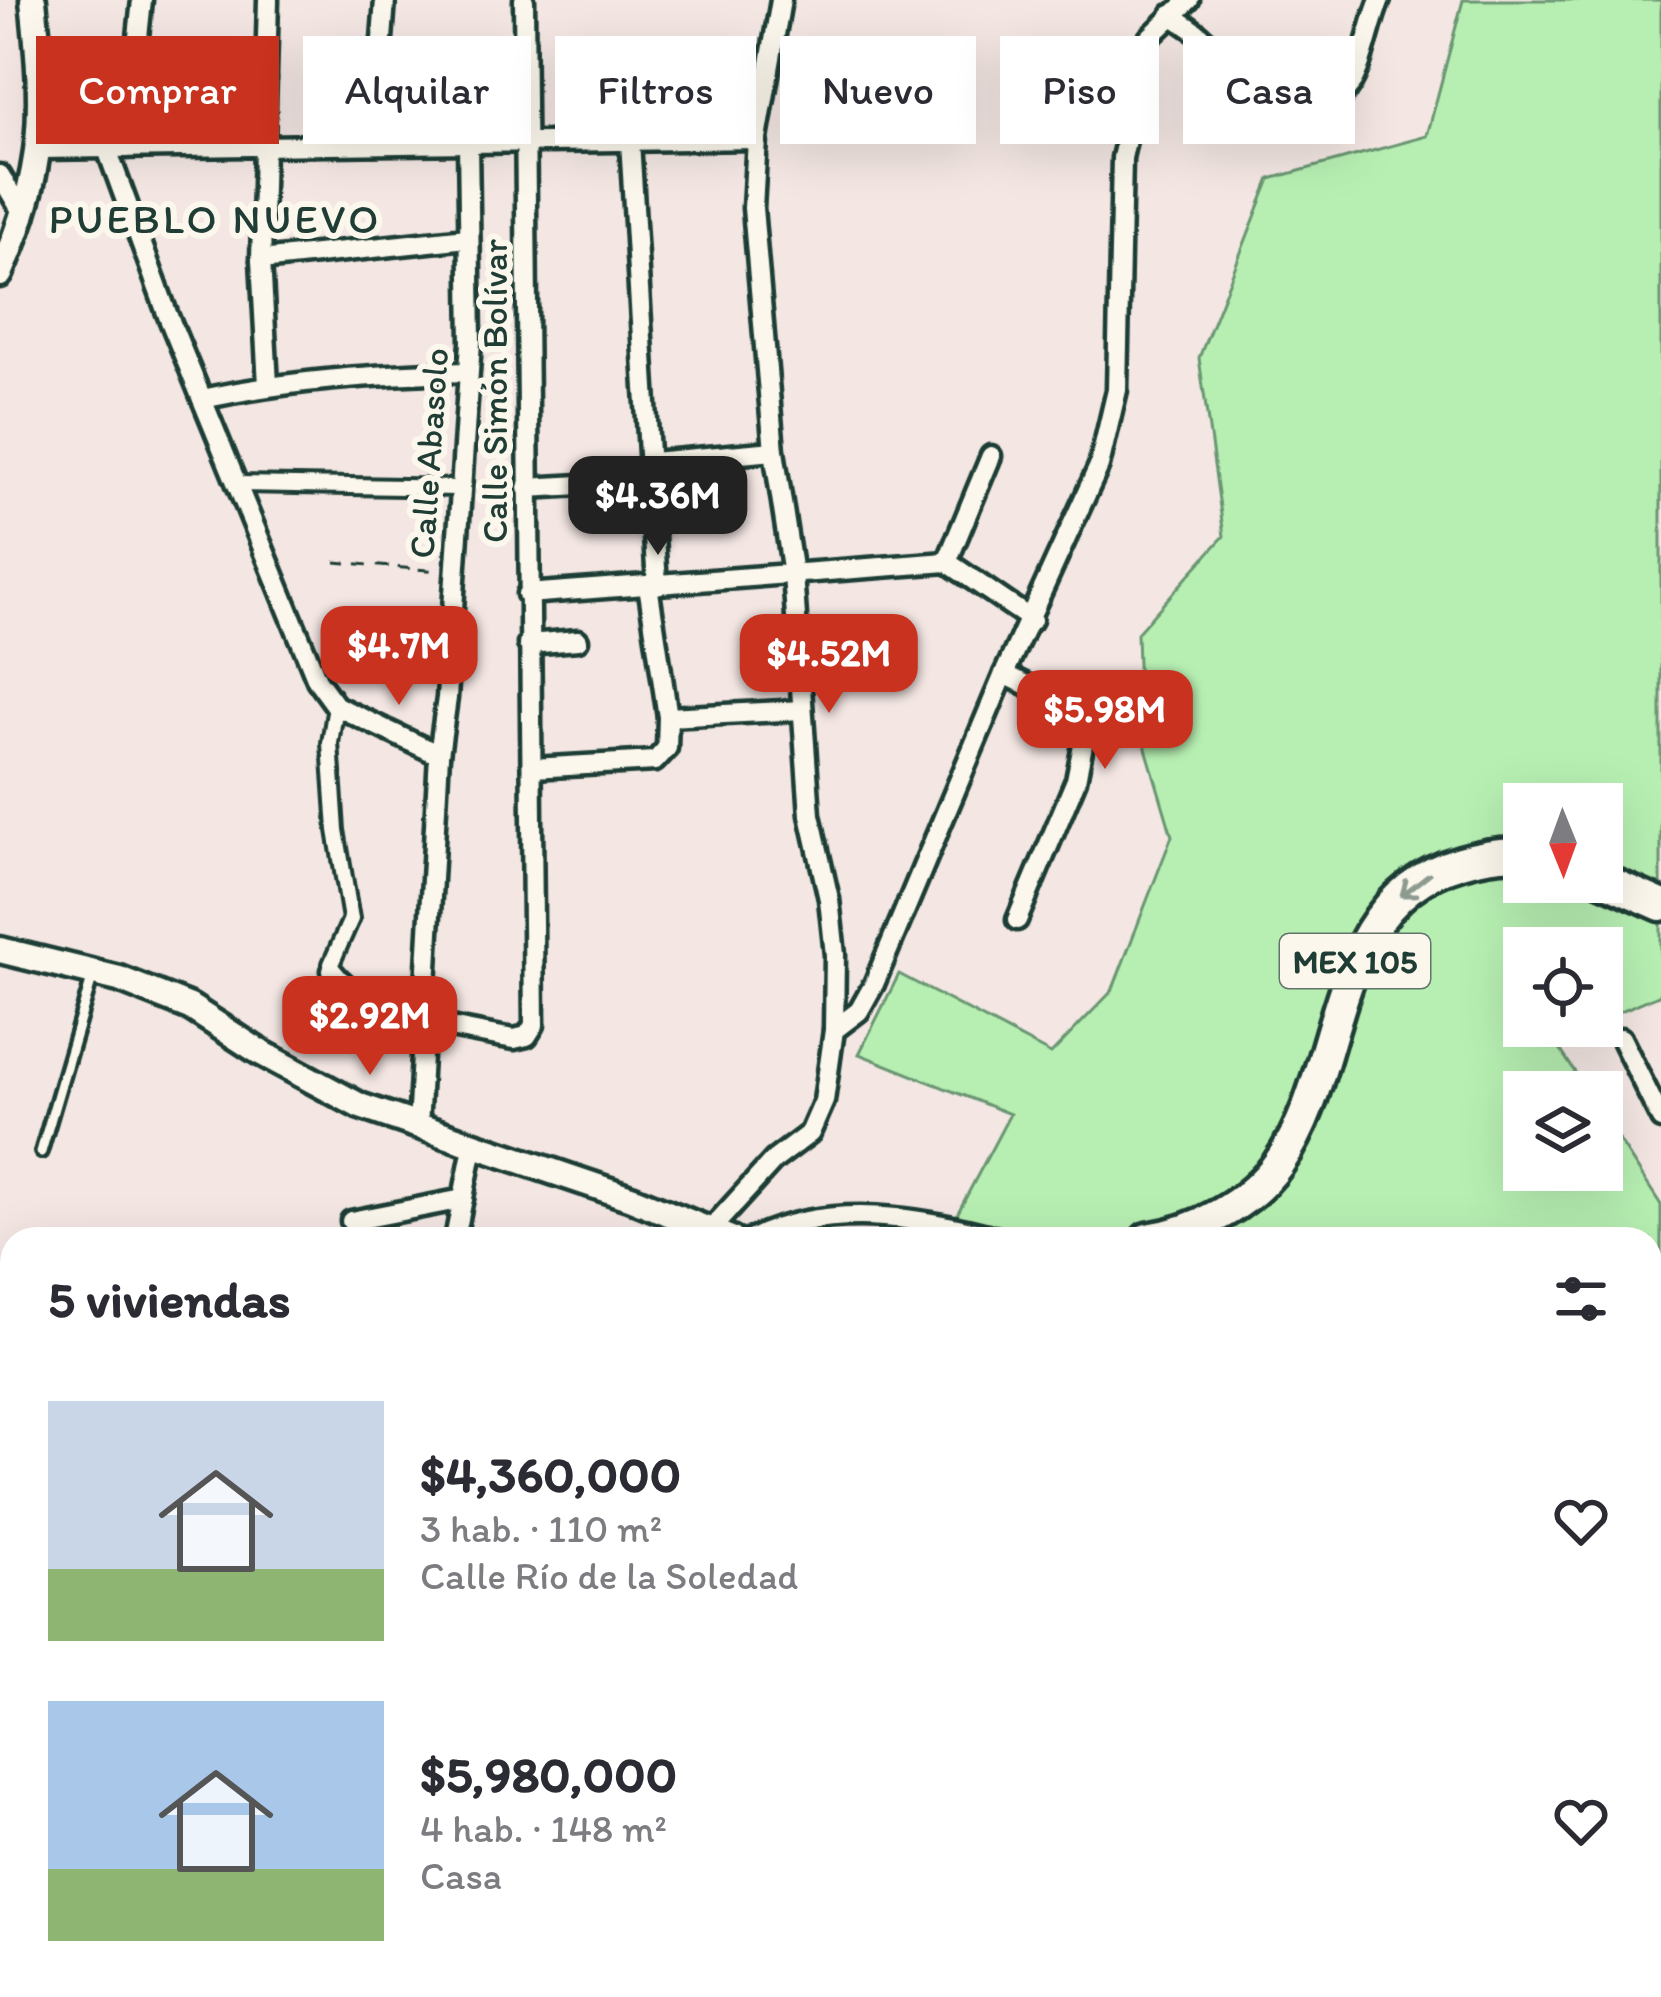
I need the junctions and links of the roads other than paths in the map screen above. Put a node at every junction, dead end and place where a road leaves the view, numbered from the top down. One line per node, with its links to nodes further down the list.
1 (33, 0): 22 (street)
2 (142, 0): 10 (street)
3 (268, 0): 11 (street)
4 (385, 0): 19 (street)
5 (524, 0): 12 (street, Calle Simón Bolívar)
6 (781, 0): 13 (street)
7 (1189, 0): 9 (street)
8 (1380, 0): 9 (street)
9 (1171, 15): 41 (street)
10 (138, 36)
11 (267, 36)
12 (525, 36)
13 (757, 139): 31 (street)
14 (118, 144): 21 (street)
15 (422, 144): 19 (street)
16 (469, 144): 25 (street, Calle Abasolo)
17 (527, 144): 36 (street, Calle Simón Bolívar)
18 (630, 144): 33 (street)
19 (374, 145): 20 (street)
20 (263, 146): 21 (street); 26 (street)
21 (117, 148): 22 (street); 30 (street)
22 (40, 149): 24 (street)
23 (0, 175): 24 (street)
24 (25, 217): 27 (street)
25 (467, 238): 26 (street); 28 (street, Calle Abasolo)
26 (261, 260): 29 (street)
27 (0, 274)
28 (468, 372): 29 (street); 35 (street, Calle Abasolo)
29 (268, 385): 30 (street)
30 (202, 399): 34 (street)
31 (774, 451): 33 (street); 38 (street)
32 (991, 456): 37 (street)
33 (652, 471): 36 (street); 39 (street)
34 (237, 484): 35 (street); 45 (street)
35 (458, 488): 48 (street, Calle Abasolo)
36 (527, 488): 40 (street, Calle Simón Bolívar)
37 (947, 562): 38 (street); 41 (street)
38 (793, 574): 39 (street); 46 (street)
39 (652, 585): 40 (street); 47 (street)
40 (527, 594): 43 (street, Calle Simón Bolívar)
41 (1032, 620): 44 (street)
42 (578, 640): 43 (street)
43 (528, 644): 49 (street, Calle Simón Bolívar)
44 (1004, 674): 53 (street); 58 (street)
45 (336, 706): 48 (street); 56 (street)
46 (802, 710): 47 (street); 58 (street)
47 (668, 717): 49 (street)
48 (439, 755): 57 (street, Calle Abasolo)
49 (533, 768): 57 (street, Calle Simón Bolívar)
50 (1503, 855): 71 (main road, MEX 105, one-way to 71)
51 (1623, 888): 52 (main road)
52 (1661, 905)
53 (1017, 920)
54 (0, 950): 55 (street)
55 (95, 970): 61 (street); 63 (lane)
56 (332, 971): 57 (street)
57 (424, 1022): 61 (street, Calle Abasolo)
58 (834, 1030): 68 (street)
59 (1623, 1039): 60 (street)
60 (1659, 1113)
61 (418, 1127): 62 (street)
62 (473, 1147): 64 (street); 67 (street)
63 (40, 1152)
64 (463, 1199): 65 (street); 66 (street)
65 (351, 1221)
66 (457, 1227)
67 (705, 1227)
68 (726, 1227)
69 (785, 1227): 70 (street)
70 (958, 1227)
71 (1182, 1227)

